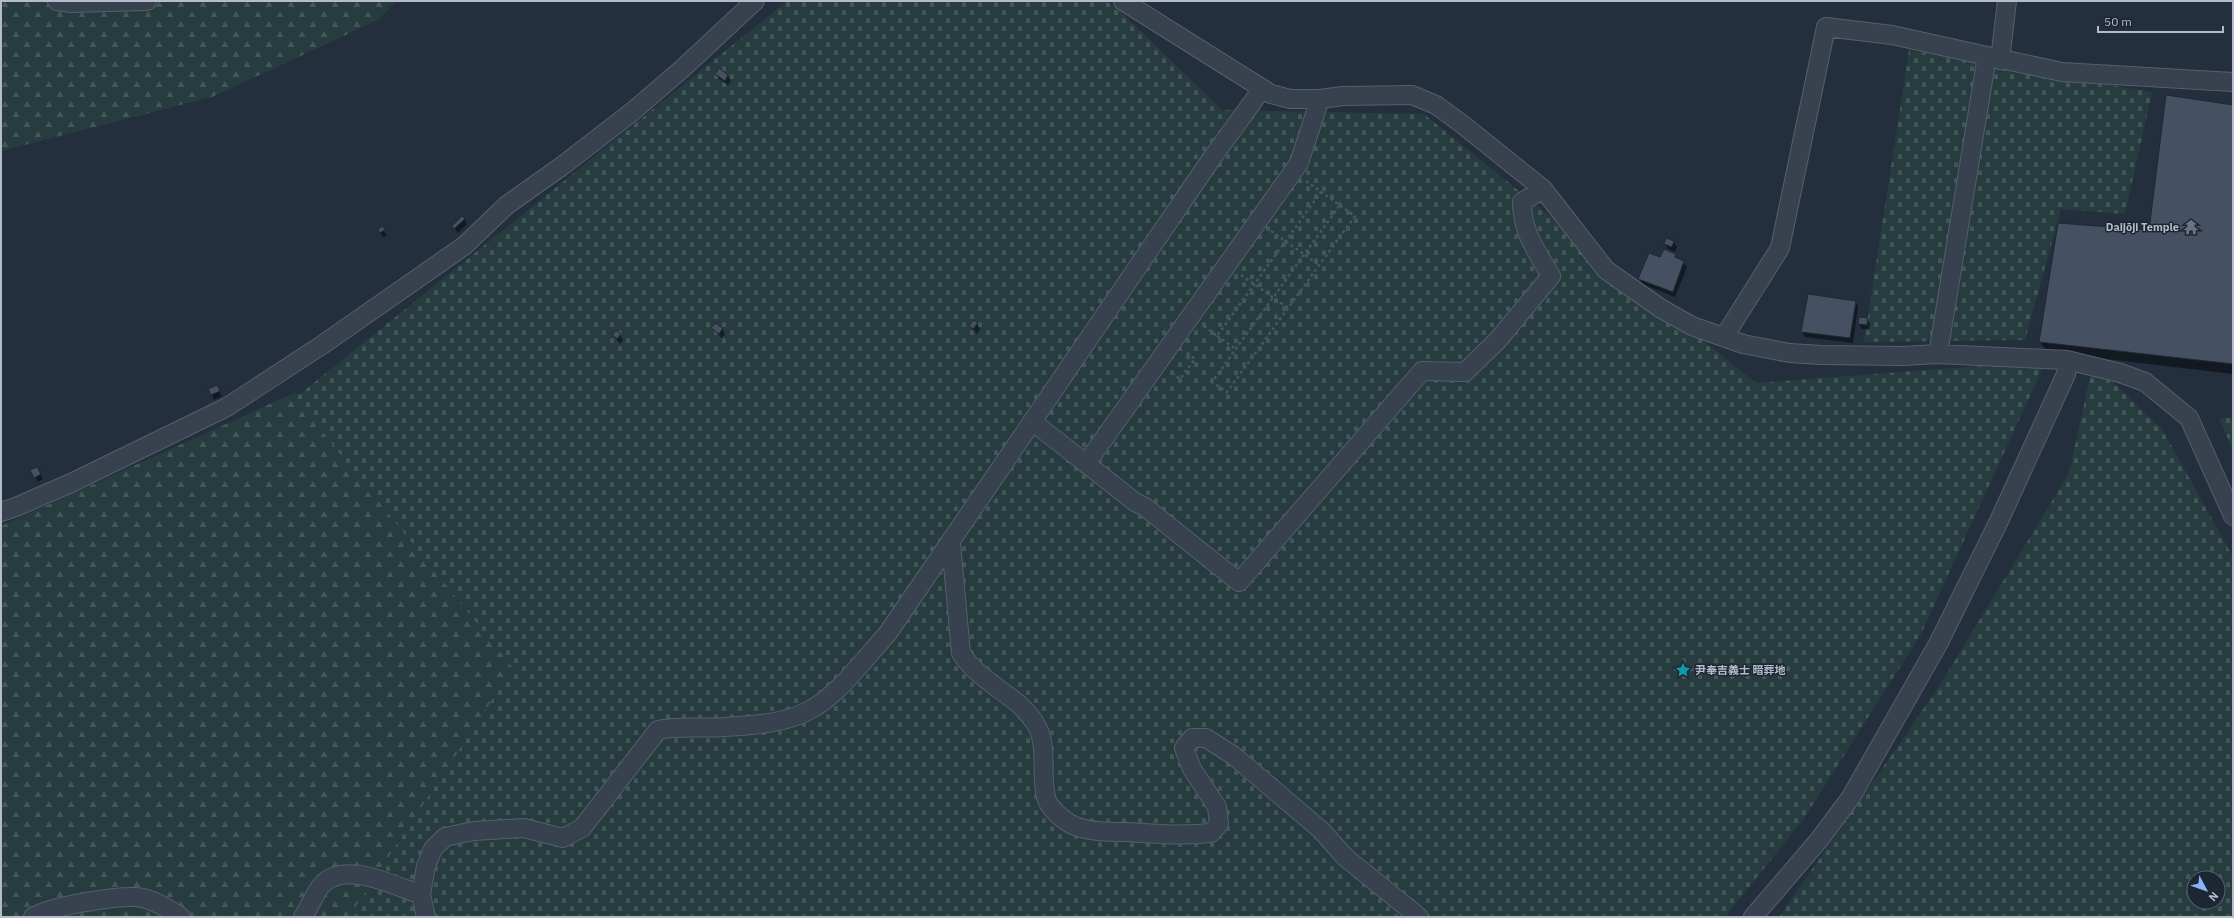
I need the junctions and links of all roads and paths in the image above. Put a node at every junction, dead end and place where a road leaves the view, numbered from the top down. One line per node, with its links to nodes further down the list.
1 (58, 1): 2 (street)
2 (147, 1)
3 (755, 1): 30 (street)
4 (1123, 1): 8 (street)
5 (2007, 1): 6 (street)
6 (1993, 58): 7 (street); 24 (street); 26 (street)
7 (2233, 82)
8 (1262, 89): 9 (street); 28 (street)
9 (1320, 100): 10 (street); 11 (street)
10 (1293, 171): 12 (path); 14 (street)
11 (1543, 189): 24 (street); 29 (street)
12 (1321, 192): 13 (path); 15 (path)
13 (1340, 205): 16 (path); 18 (path)
14 (1258, 221): 15 (path); 17 (street)
15 (1286, 241): 16 (path); 19 (path)
16 (1304, 254): 18 (path); 20 (path)
17 (1227, 265): 19 (path); 22 (street)
18 (1319, 265): 21 (path)
19 (1254, 284): 20 (path); 23 (path)
20 (1273, 298): 21 (path); 25 (path)
21 (1288, 308): 25 (path)
22 (1191, 316): 23 (path); 29 (street)
23 (1217, 336): 25 (path)
24 (1724, 337): 26 (street)
25 (1236, 349)
26 (1938, 354): 27 (street)
27 (2067, 360): 31 (street); 39 (street)
28 (1033, 422): 29 (street); 32 (street)
29 (1086, 464)
30 (1, 512)
31 (2233, 516)
32 (951, 543): 33 (street); 38 (street)
33 (421, 895): 36 (street); 37 (street)
34 (33, 917): 35 (street)
35 (181, 917)
36 (303, 917)
37 (426, 917)
38 (1419, 917)
39 (1753, 917)

